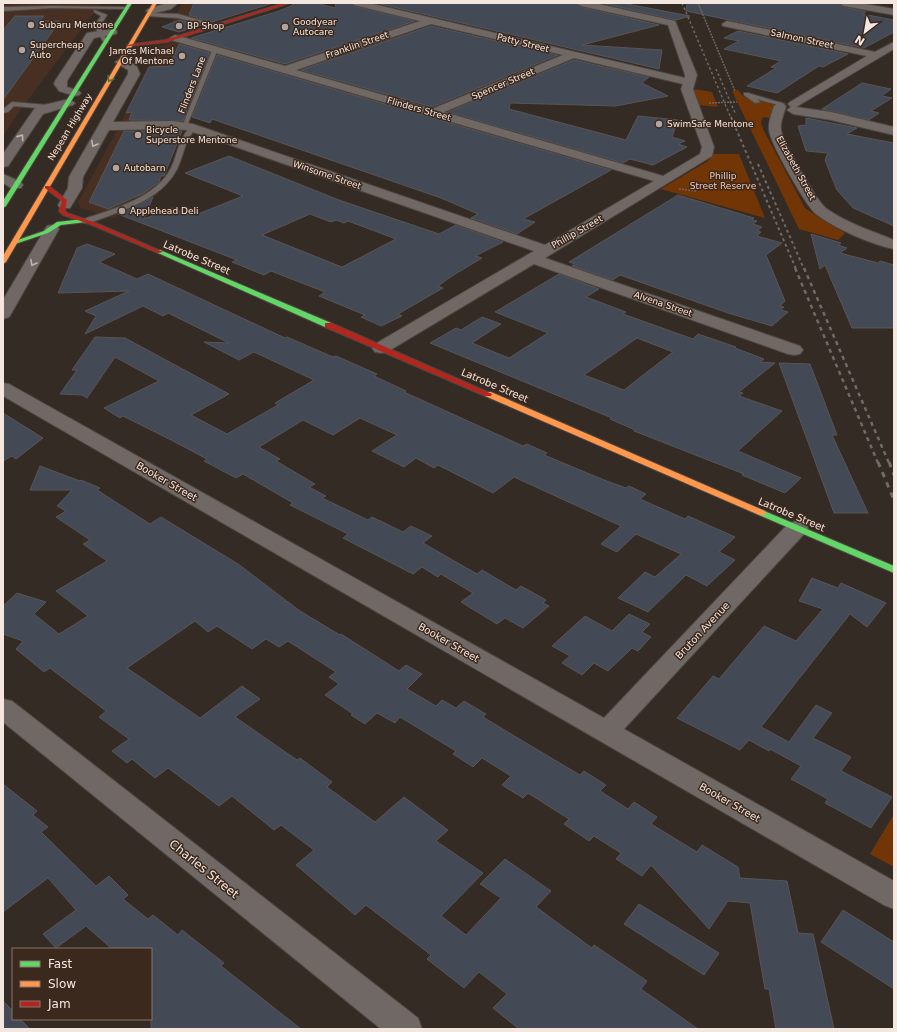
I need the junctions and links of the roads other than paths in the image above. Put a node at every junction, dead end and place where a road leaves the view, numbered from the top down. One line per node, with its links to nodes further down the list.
1 (117, 3): 7 (lane)
2 (173, 3): 9 (street)
3 (288, 3): 15 (main road)
4 (357, 3): 13 (street, Patty Street)
5 (581, 3): 27 (street, Phillip Street)
6 (844, 3): 12 (street)
7 (76, 7): 8 (lane); 10 (lane)
8 (127, 7): 9 (main road); 11 (lane); 19 (main road, Nepean Highway)
9 (151, 9): 15 (lane); 20 (main road, Nepean Highway)
10 (3, 10): 11 (lane)
11 (96, 11): 19 (lane)
12 (894, 12)
13 (429, 21): 23 (street, Patty Street); 26 (street, Franklin Street)
14 (728, 24): 24 (street, Salmon Street)
15 (215, 25): 17 (main road)
16 (158, 32): 17 (main road)
17 (192, 32): 18 (main road)
18 (176, 37): 20 (main road); 22 (street, Flinders Street)
19 (106, 39): 20 (main road); 28 (main road, Nepean Highway); 28 (street)
20 (131, 42): 25 (main road, Nepean Highway)
21 (894, 45): 24 (street)
22 (215, 49): 26 (street, Flinders Street); 37 (lane, Flinders Lane)
23 (572, 55): 27 (street, Patty Street); 33 (street, Spencer Street)
24 (877, 55): 31 (street)
25 (120, 62): 34 (main road, Nepean Highway, one-way to 34); 36 (street)
26 (286, 70): 33 (street, Flinders Street)
27 (689, 82): 42 (street, Phillip Street)
28 (72, 98): 30 (street); 35 (main road, Nepean Highway)
29 (757, 102): 31 (lane)
30 (48, 107): 32 (lane); 39 (street, one-way to 30)
31 (788, 108): 38 (street); 49 (street, Elizabeth Street)
32 (3, 111)
33 (433, 113): 42 (street, Flinders Street)
34 (80, 117): 35 (main road); 43 (main road, Nepean Highway)
35 (59, 118): 41 (main road, Nepean Highway)
36 (106, 126): 37 (street, Winsome Street); 45 (street, one-way to 45)
37 (189, 127): 46 (lane, Flinders Lane); 50 (street, Winsome Street)
38 (894, 131)
39 (3, 163)
40 (3, 178): 41 (street)
41 (16, 185): 44 (main road, Nepean Highway)
42 (669, 185): 50 (street, Phillip Street)
43 (47, 187): 45 (main road, Latrobe Street); 48 (main road, Nepean Highway)
44 (3, 206)
45 (63, 208): 46 (main road, Latrobe Street); 47 (street)
46 (87, 221): 47 (main road, Latrobe Street); 54 (main road, Latrobe Street)
47 (53, 228): 48 (main road, Latrobe Street); 53 (street, one-way to 53)
48 (15, 242): 52 (main road, Nepean Highway)
49 (894, 245)
50 (545, 250): 51 (street, Phillip Street)
51 (531, 258): 54 (street, Phillip Street); 55 (street, Alvena Street)
52 (3, 262)
53 (3, 314)
54 (381, 348): 57 (main road, Latrobe Street)
55 (794, 350)
56 (3, 388): 60 (street, Booker Street)
57 (797, 528): 58 (main road, Latrobe Street); 60 (street, Bruton Avenue)
58 (894, 570)
59 (3, 708): 62 (street, Charles Street)
60 (607, 732): 61 (street, Booker Street)
61 (894, 896)
62 (406, 1029)

